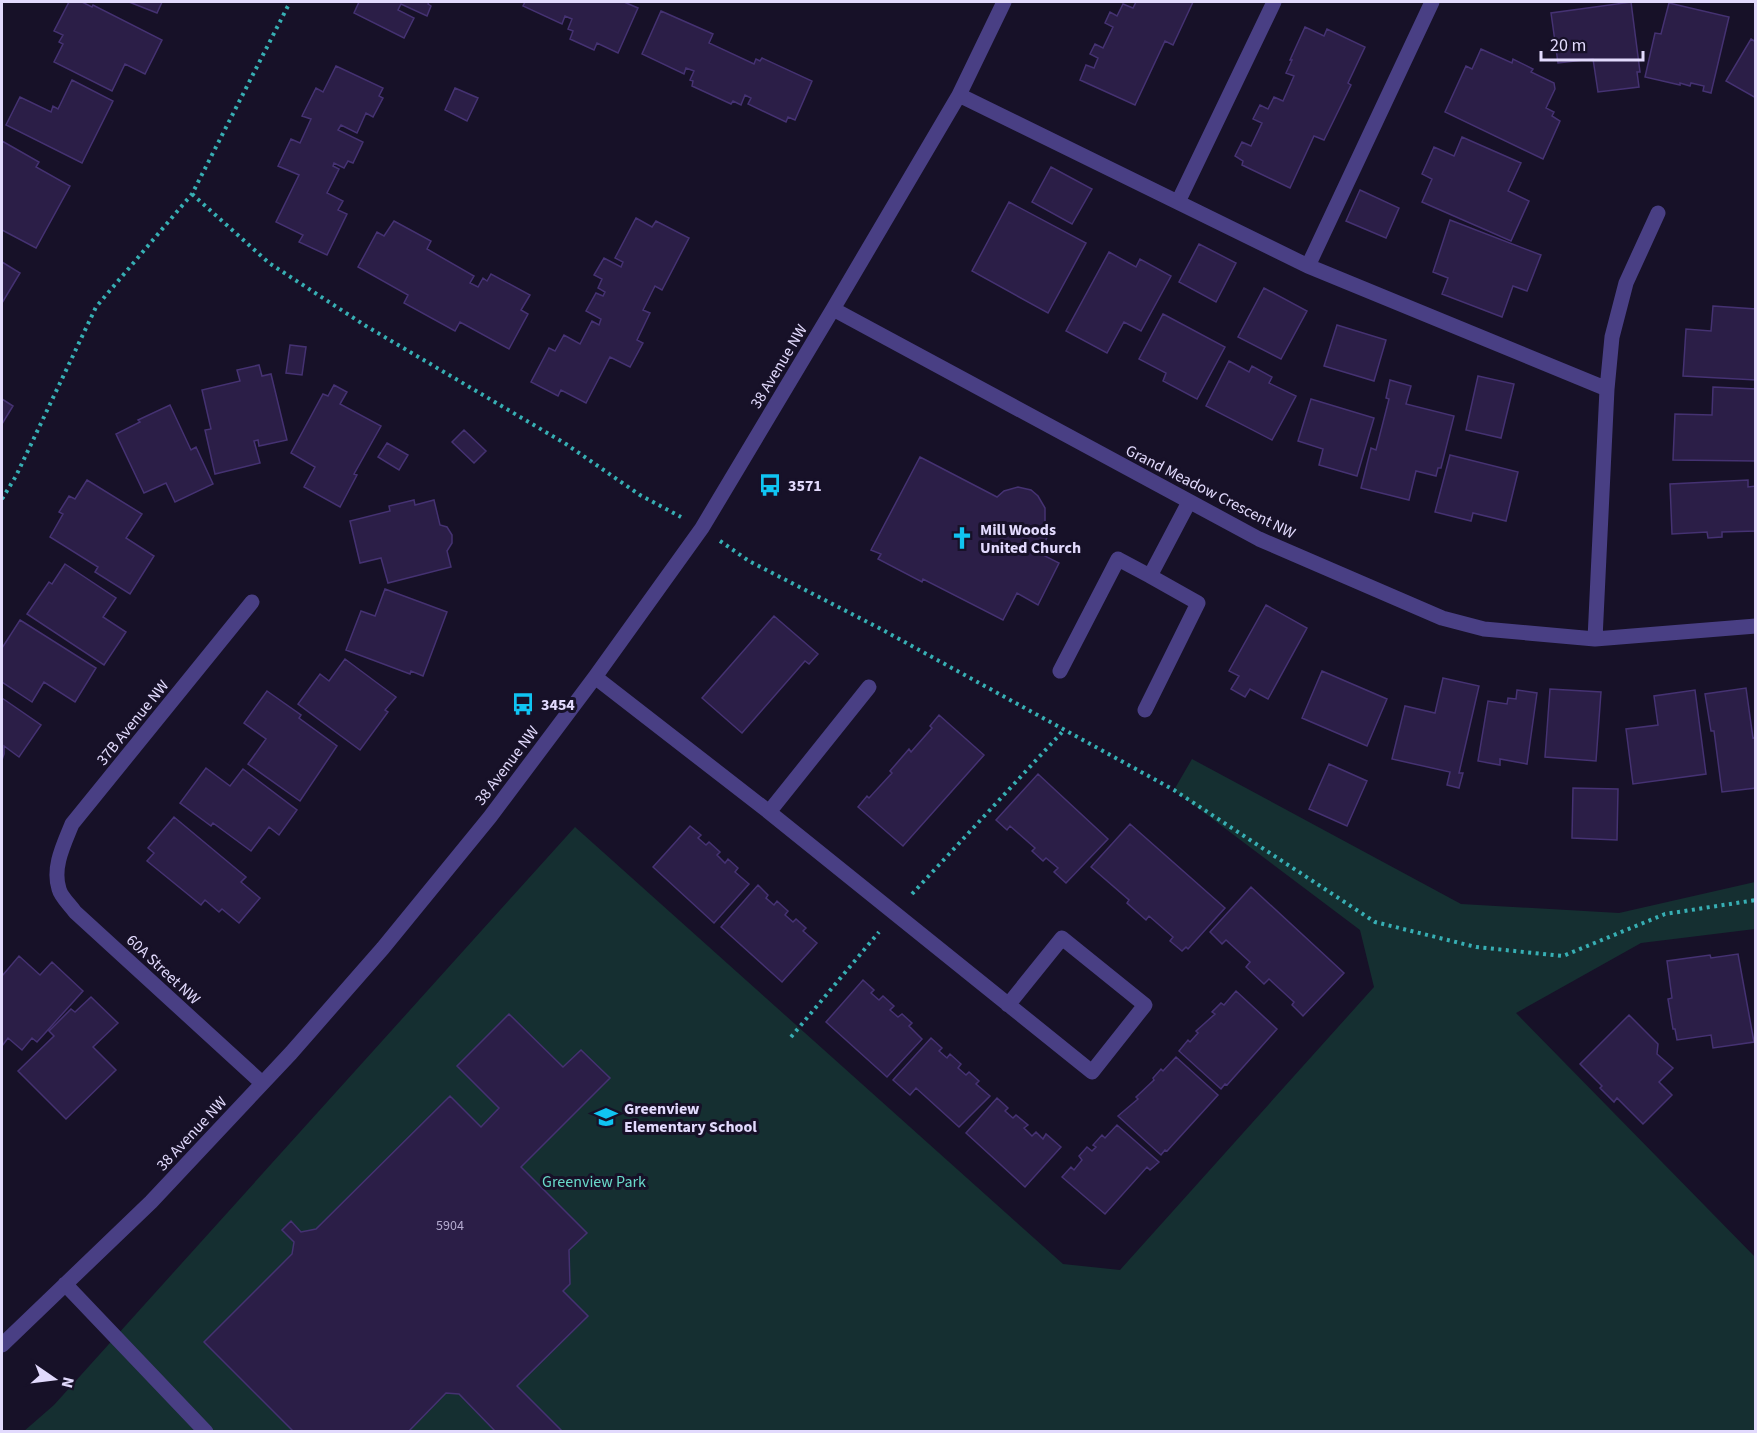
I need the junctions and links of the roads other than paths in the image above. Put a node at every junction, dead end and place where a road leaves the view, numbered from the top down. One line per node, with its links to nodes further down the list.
1 (1004, 2): 4 (street, 38 Avenue NW)
2 (1274, 2): 5 (street)
3 (1432, 2): 7 (street)
4 (959, 95): 5 (street); 8 (street, 38 Avenue NW)
5 (1178, 202): 7 (street)
6 (1658, 213): 9 (street)
7 (1308, 266): 9 (street)
8 (833, 309): 10 (street, Grand Meadow Crescent NW); 16 (street, 38 Avenue NW)
9 (1607, 389): 14 (street)
10 (1189, 502): 11 (street); 14 (street, Grand Meadow Crescent NW)
11 (1150, 576): 15 (street); 18 (street)
12 (252, 602): 20 (street, 37B Avenue NW)
13 (1755, 626): 14 (street, Grand Meadow Crescent NW)
14 (1595, 639)
15 (1060, 671)
16 (595, 677): 19 (street); 22 (street, 38 Avenue NW)
17 (869, 687): 19 (street)
18 (1145, 710)
19 (769, 812): 21 (street)
20 (57, 873): 22 (street, 60A Street NW)
21 (1008, 1005): 21 (street)
22 (261, 1083): 23 (street, 38 Avenue NW)
23 (65, 1284): 24 (street, 38 Avenue NW); 25 (street)
24 (2, 1345)
25 (206, 1431)

